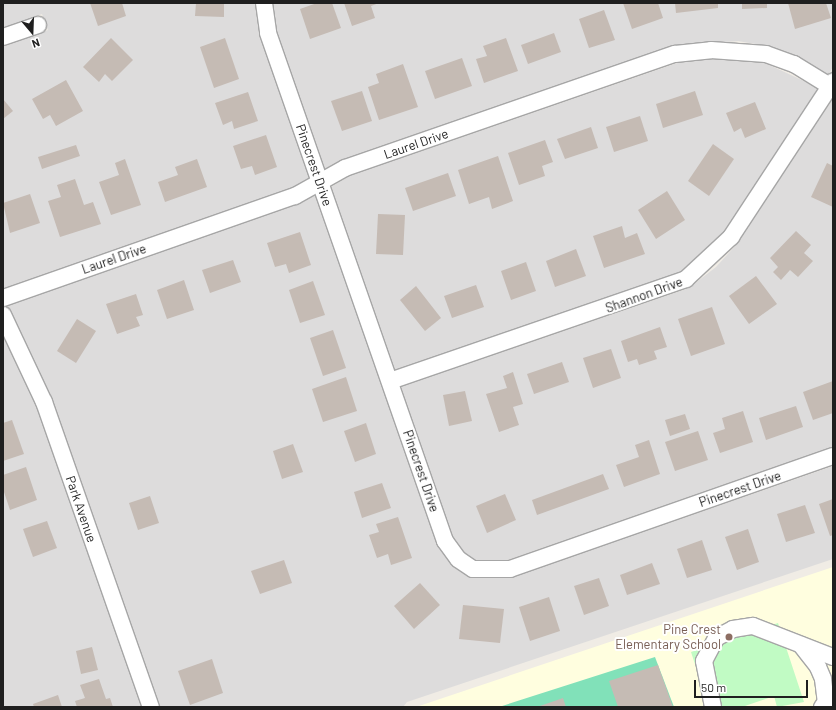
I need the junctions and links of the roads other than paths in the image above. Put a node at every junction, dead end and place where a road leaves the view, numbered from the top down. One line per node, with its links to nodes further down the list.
1 (264, 3): 5 (street, Pinecrest Drive)
2 (38, 24): 3 (street)
3 (3, 37)
4 (832, 85): 5 (street, Laurel Drive); 8 (street, Shannon Drive)
5 (321, 182): 6 (street, Laurel Drive); 8 (street, Pinecrest Drive)
6 (3, 298)
7 (3, 315): 12 (street, Park Avenue)
8 (390, 381): 9 (street, Pinecrest Drive)
9 (833, 456)
10 (797, 641): 11 (street); 13 (street); 14 (street)
11 (833, 657)
12 (151, 707)
13 (713, 707)
14 (822, 707)

